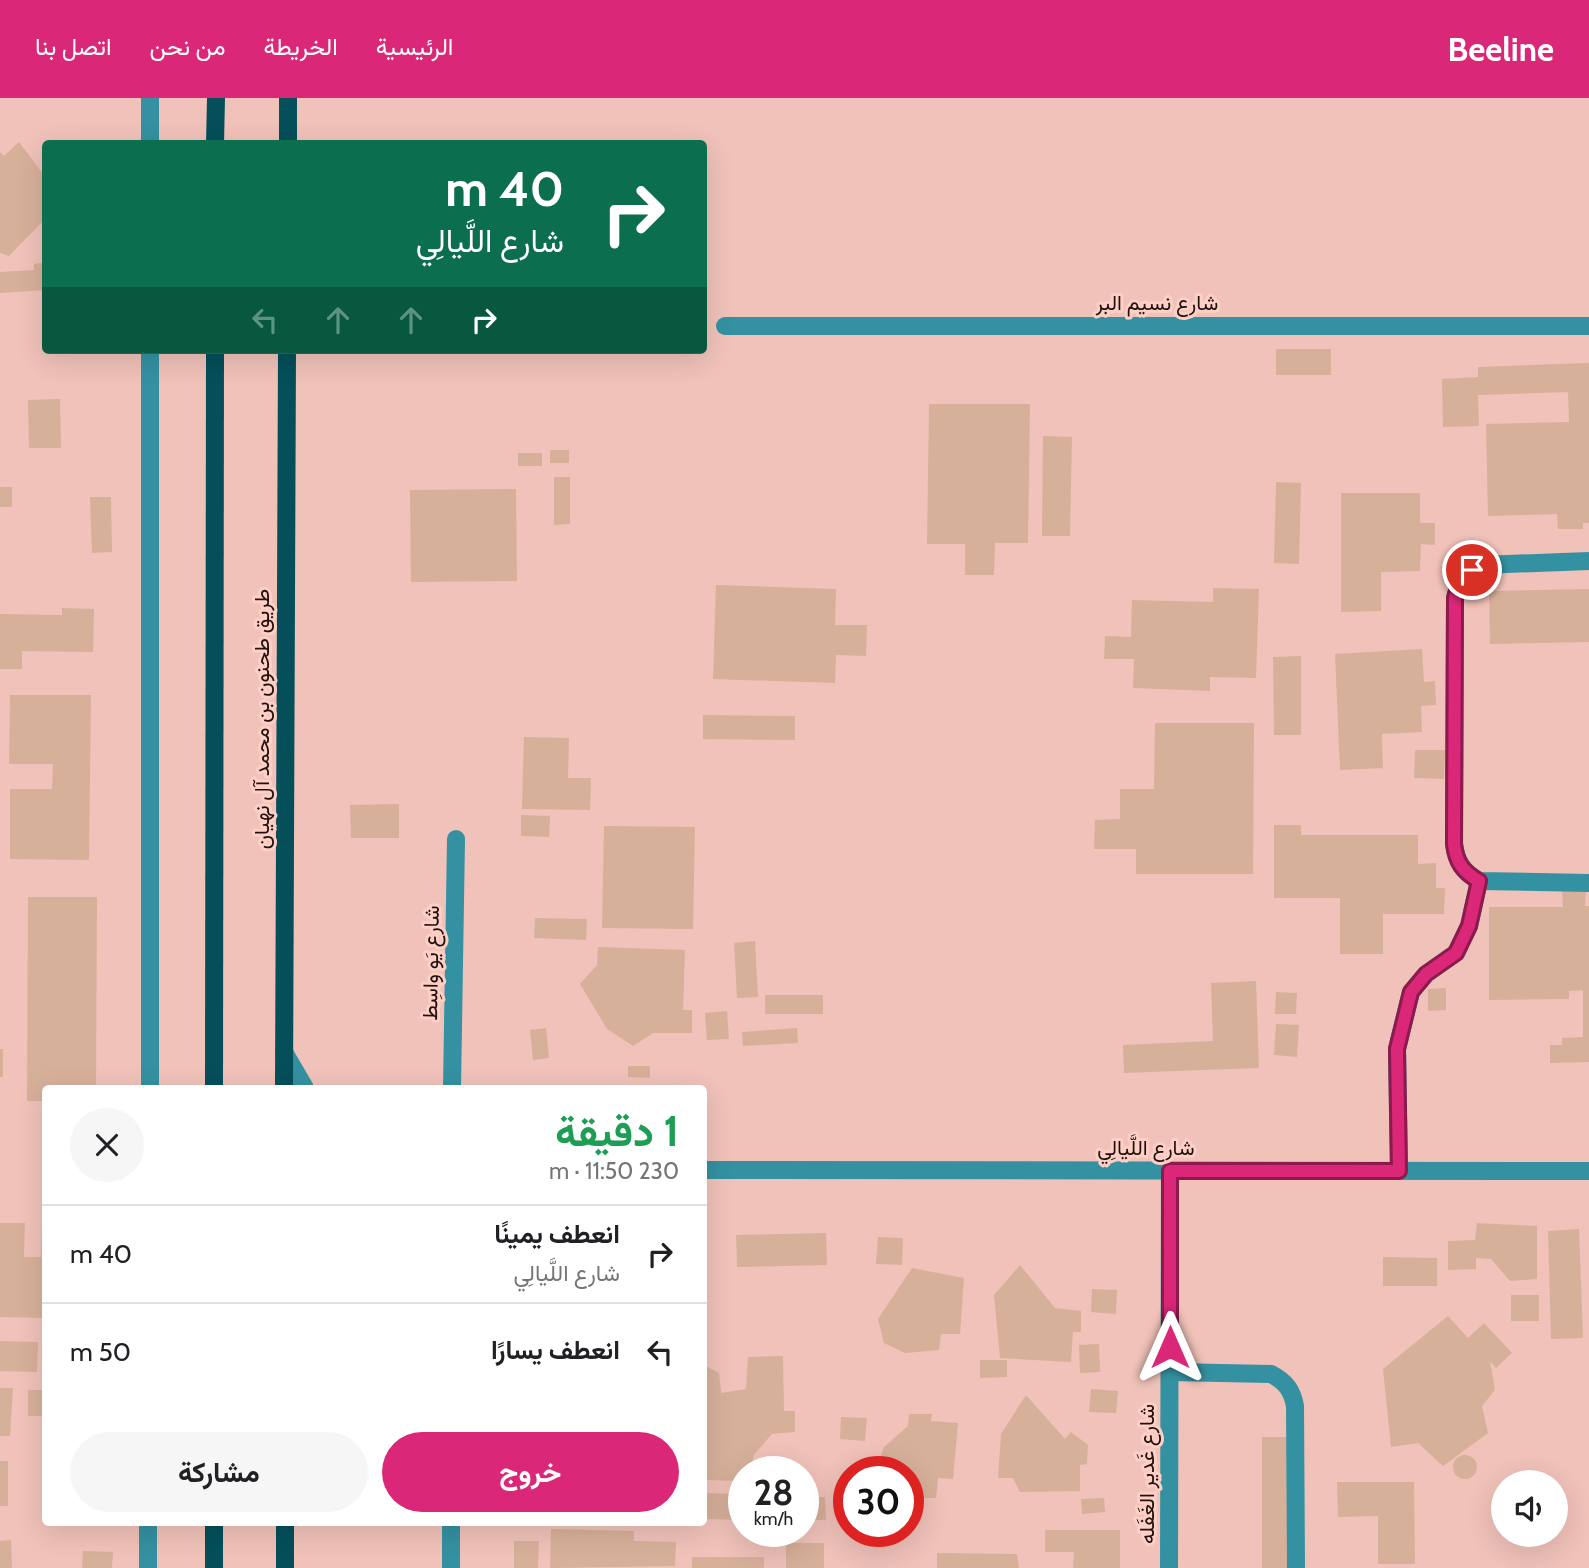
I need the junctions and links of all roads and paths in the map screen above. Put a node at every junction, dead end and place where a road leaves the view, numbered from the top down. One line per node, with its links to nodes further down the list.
1 (150, 98): 4 (street)
2 (216, 98): 5 (main road)
3 (288, 98): 6 (main road)
4 (150, 140)
5 (215, 140)
6 (288, 140)
7 (725, 326): 8 (street, شارع نسيم البر)
8 (1589, 326)
9 (150, 354): 17 (street)
10 (215, 354): 18 (main road)
11 (287, 354): 16 (main road, طريق طحنون بن محمد آل نهيان)
12 (1589, 561): 14 (street)
13 (456, 839): 21 (street, شارع يَو واسِط)
14 (1479, 881): 15 (street); 24 (street)
15 (1589, 883)
16 (284, 1052): 19 (main road, طريق طحنون بن محمد آل نهيان); 20 (street)
17 (150, 1085)
18 (215, 1085)
19 (284, 1085)
20 (303, 1085)
21 (452, 1085)
22 (707, 1170): 23 (street, شارع اللَّيالِي)
23 (1170, 1171): 24 (street, شارع اللَّيالِي); 26 (street, شارع غَدير الغَفَله)
24 (1399, 1171): 25 (street, شارع اللَّيالِي)
25 (1589, 1171)
26 (1170, 1372): 35 (street, شارع غَدير الغَفَله); 36 (street)
27 (148, 1526): 31 (street)
28 (214, 1526): 32 (main road)
29 (285, 1526): 33 (main road)
30 (451, 1526): 34 (street)
31 (148, 1568)
32 (214, 1568)
33 (285, 1568)
34 (451, 1568)
35 (1170, 1568)
36 (1296, 1568)

